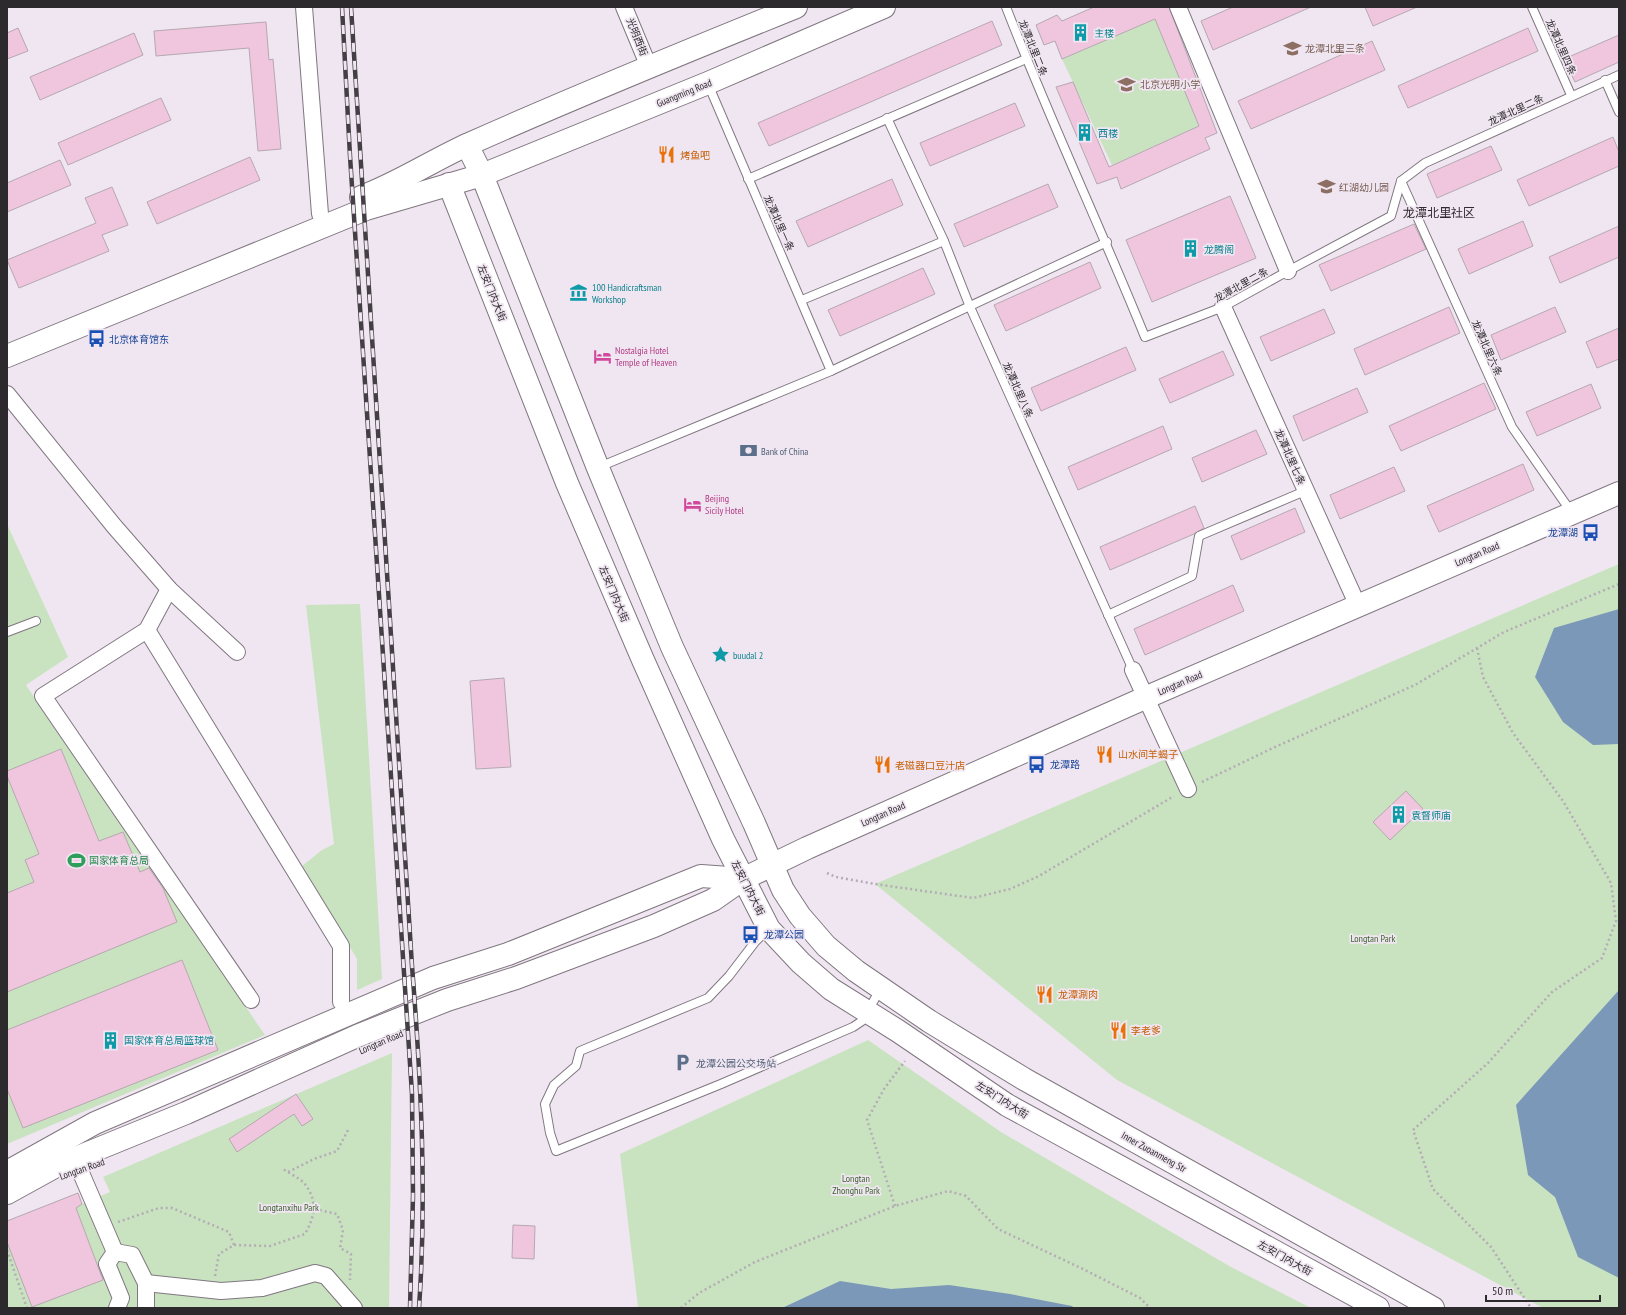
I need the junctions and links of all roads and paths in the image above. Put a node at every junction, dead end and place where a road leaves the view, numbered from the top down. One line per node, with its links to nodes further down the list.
1 (304, 7): 21 (street)
2 (624, 7): 9 (street, 光明西街)
3 (796, 7): 9 (street)
4 (884, 7): 12 (street, Guangming Road)
5 (1006, 7): 8 (lane, 龙潭北里二条)
6 (1178, 7): 24 (street)
7 (1532, 7): 13 (lane, 龙潭北里四条)
8 (1026, 59): 15 (lane); 23 (lane, 龙潭北里二条)
9 (649, 67): 16 (street)
10 (1619, 75): 11 (lane, 龙潭北里二条)
11 (1605, 80): 13 (lane, 龙潭北里二条); 14 (lane)
12 (708, 83): 17 (street, Guangming Road); 18 (lane, 龙潭北里一条)
13 (1571, 96): 19 (lane, 龙潭北里二条)
14 (1619, 112)
15 (887, 118): 18 (lane); 22 (lane, 龙潭北里八条)
16 (467, 145): 17 (street); 21 (street)
17 (482, 175): 20 (street, Guangming Road); 32 (street)
18 (748, 179): 25 (lane, 龙潭北里一条)
19 (1401, 180): 24 (lane, 龙潭北里二条); 35 (lane, 龙潭北里六条)
20 (449, 184): 29 (street, Guangming Road); 50 (street, 左安门内大街)
21 (320, 214): 28 (street)
22 (944, 241): 25 (lane); 26 (lane, 龙潭北里八条)
23 (1107, 242): 26 (lane); 27 (lane, 龙潭北里二条)
24 (1288, 271): 27 (lane, 龙潭北里二条)
25 (802, 300): 30 (lane, 龙潭北里一条)
26 (970, 307): 30 (lane); 39 (lane, 龙潭北里八条)
27 (1223, 307): 33 (street, 龙潭北里七条)
28 (7, 340)
29 (7, 356)
30 (831, 372): 32 (lane)
31 (7, 394): 37 (street)
32 (598, 468): 48 (street)
33 (1304, 491): 38 (street, 龙潭北里七条); 39 (lane)
34 (1619, 493): 35 (street, Longtan Road)
35 (1572, 513): 38 (street, Longtan Road)
36 (1619, 584): 43 (path)
37 (170, 589): 41 (street); 44 (street)
38 (1358, 606): 46 (street, Longtan Road)
39 (1108, 615): 45 (lane, 龙潭北里八条)
40 (36, 621): 42 (lane)
41 (147, 630): 54 (street); 55 (street)
42 (7, 632)
43 (1477, 648): 47 (path); 51 (path)
44 (237, 652)
45 (1134, 670): 46 (street)
46 (1146, 697): 47 (street); 48 (street, Longtan Road)
47 (1188, 789): 49 (path)
48 (772, 865): 50 (street, Longtan Road); 53 (street)
49 (827, 873)
50 (743, 879): 52 (street, 左安门内大街); 59 (street, Longtan Road); 62 (street, Longtan Road)
51 (1618, 920): 80 (path)
52 (769, 929): 56 (street, 左安门内大街); 56 (lane)
53 (881, 988): 56 (lane); 79 (street, Inner Zuoanmeng Str)
54 (251, 1000)
55 (342, 1002)
56 (868, 1011): 78 (street, 左安门内大街)
57 (905, 1061): 64 (path)
58 (348, 1130): 61 (path)
59 (77, 1164): 63 (street, Longtan Road); 66 (street)
60 (282, 1168): 61 (path)
61 (288, 1172): 65 (path)
62 (7, 1173)
63 (7, 1194)
64 (895, 1206): 76 (path); 77 (path)
65 (316, 1209): 67 (path); 72 (path)
66 (104, 1227): 67 (path); 69 (street)
67 (234, 1245): 71 (path)
68 (7, 1250): 73 (path)
69 (115, 1252): 70 (street); 74 (street)
70 (146, 1283): 71 (street); 75 (street)
71 (211, 1290): 72 (street)
72 (350, 1303)
73 (27, 1308)
74 (116, 1308)
75 (146, 1308)
76 (682, 1308)
77 (1150, 1308)
78 (1378, 1308)
79 (1433, 1308)
80 (1531, 1308)

